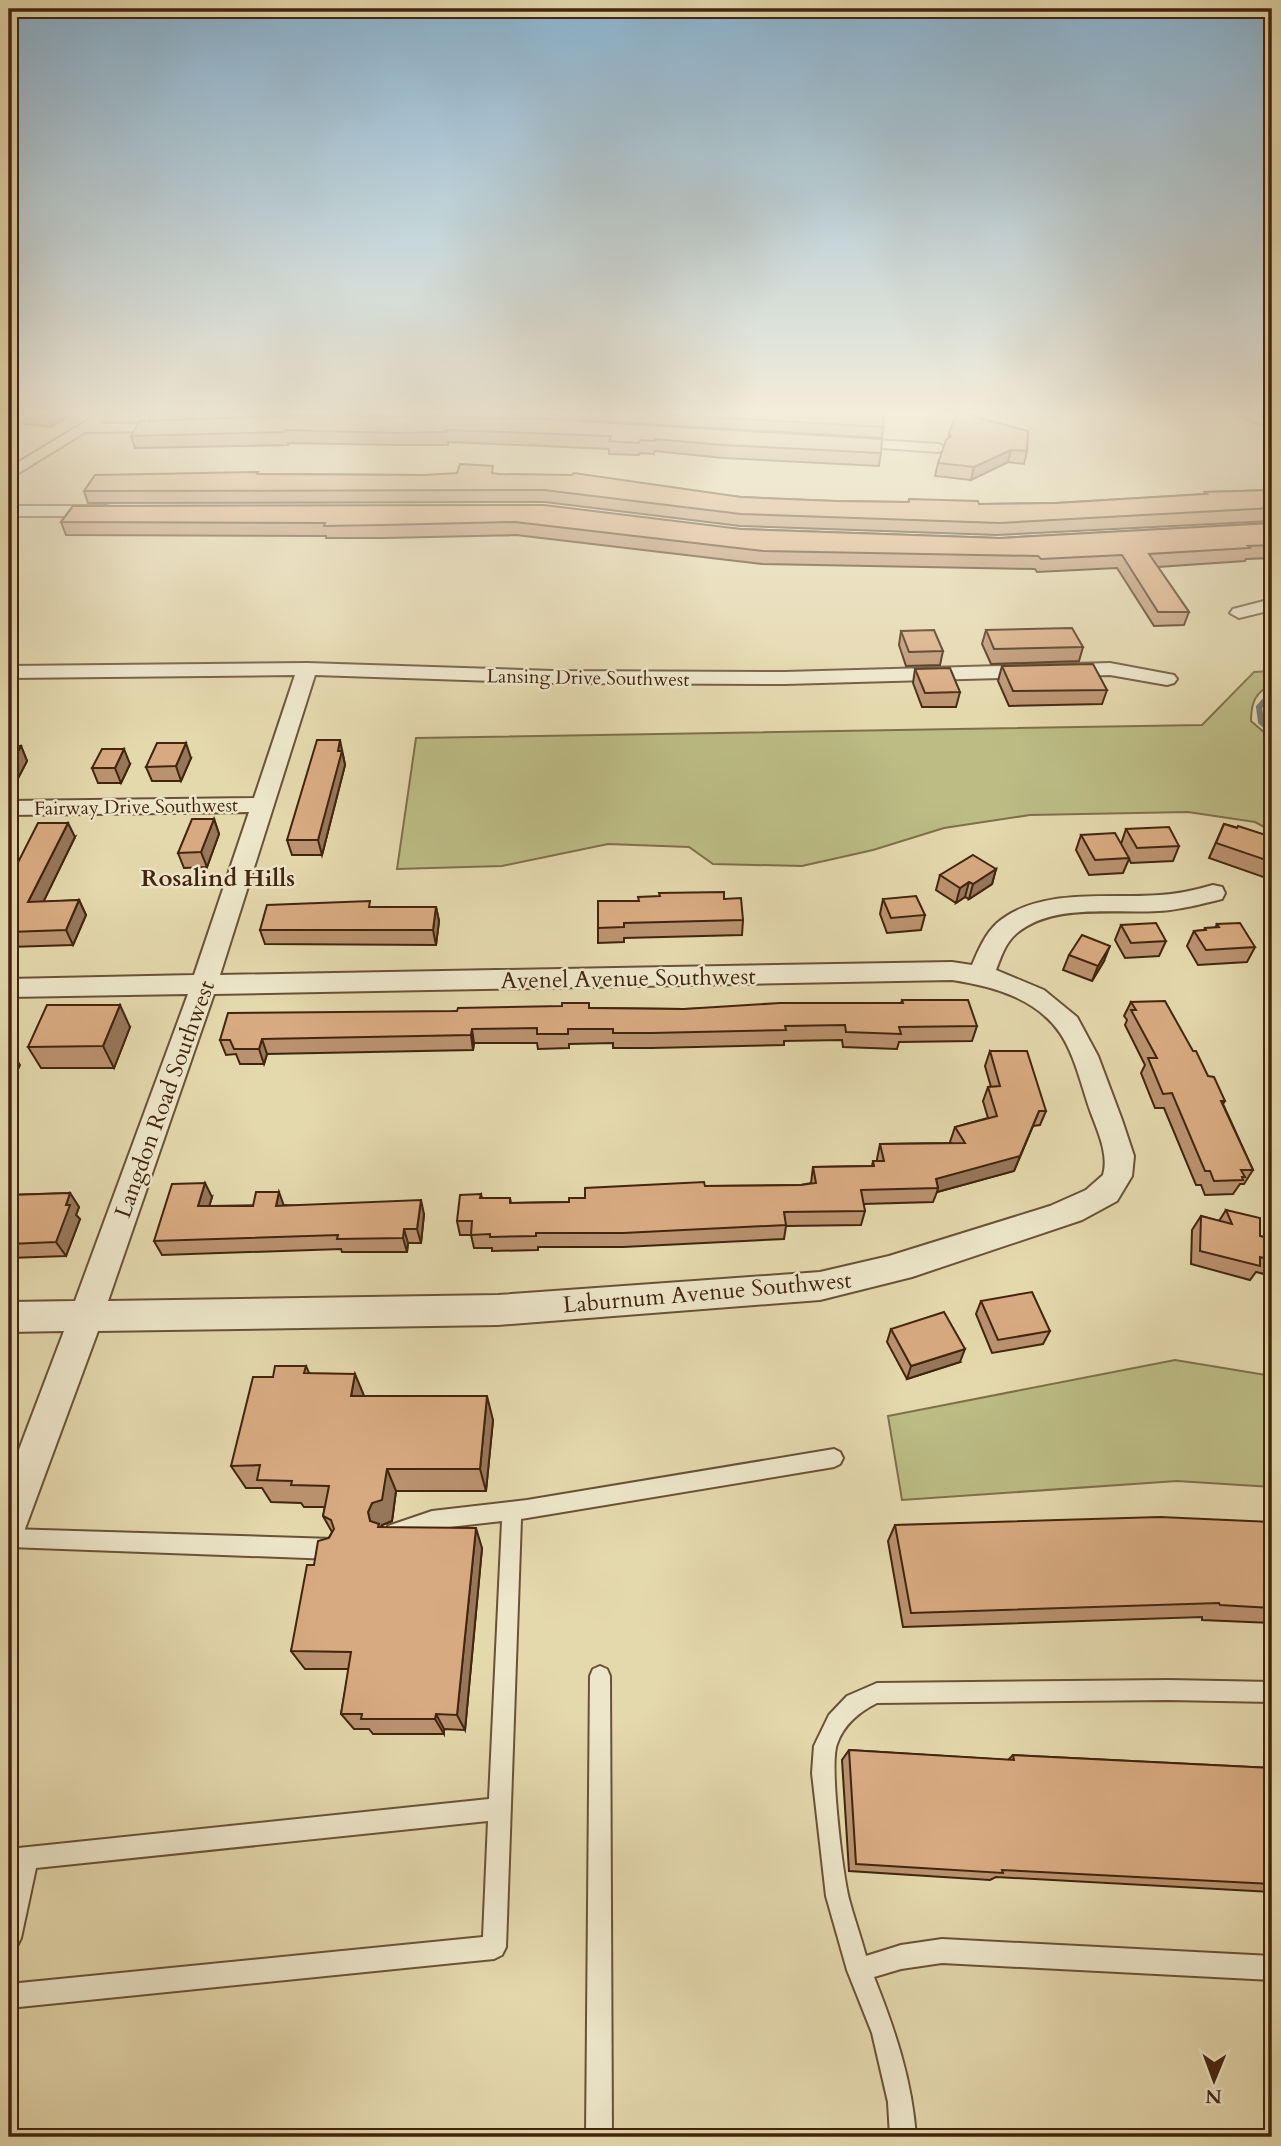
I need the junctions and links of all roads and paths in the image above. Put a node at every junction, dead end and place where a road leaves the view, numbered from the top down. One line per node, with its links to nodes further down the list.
1 (1272, 604): 2 (street)
2 (1240, 613)
3 (307, 669): 4 (street, Lansing Drive Southwest); 5 (street, Lansing Drive Southwest); 6 (street, Langdon Road Southwest)
4 (9, 672)
5 (1167, 679)
6 (264, 805): 7 (street, Fairway Drive Southwest); 10 (street, Langdon Road Southwest)
7 (9, 808)
8 (1213, 892): 9 (street)
9 (981, 975): 10 (street, Avenel Avenue Southwest); 13 (street, Laburnum Avenue Southwest)
10 (204, 985): 11 (street, Avenel Avenue Southwest); 13 (street, Langdon Road Southwest)
11 (9, 988)
12 (9, 1317): 13 (street, Laburnum Avenue Southwest)
13 (86, 1317): 16 (street, Langdon Road Southwest)
14 (834, 1458): 15 (lane)
15 (512, 1511): 17 (lane); 22 (lane)
16 (9, 1524)
17 (390, 1534)
18 (9, 1538): 19 (lane)
19 (333, 1549)
20 (600, 1676): 28 (lane)
21 (1272, 1692): 26 (lane)
22 (499, 1808): 23 (lane); 27 (lane)
23 (18, 1859): 24 (lane)
24 (9, 1938)
25 (1272, 1968): 26 (lane)
26 (859, 1970): 29 (lane)
27 (9, 1996)
28 (599, 2137)
29 (903, 2137)

